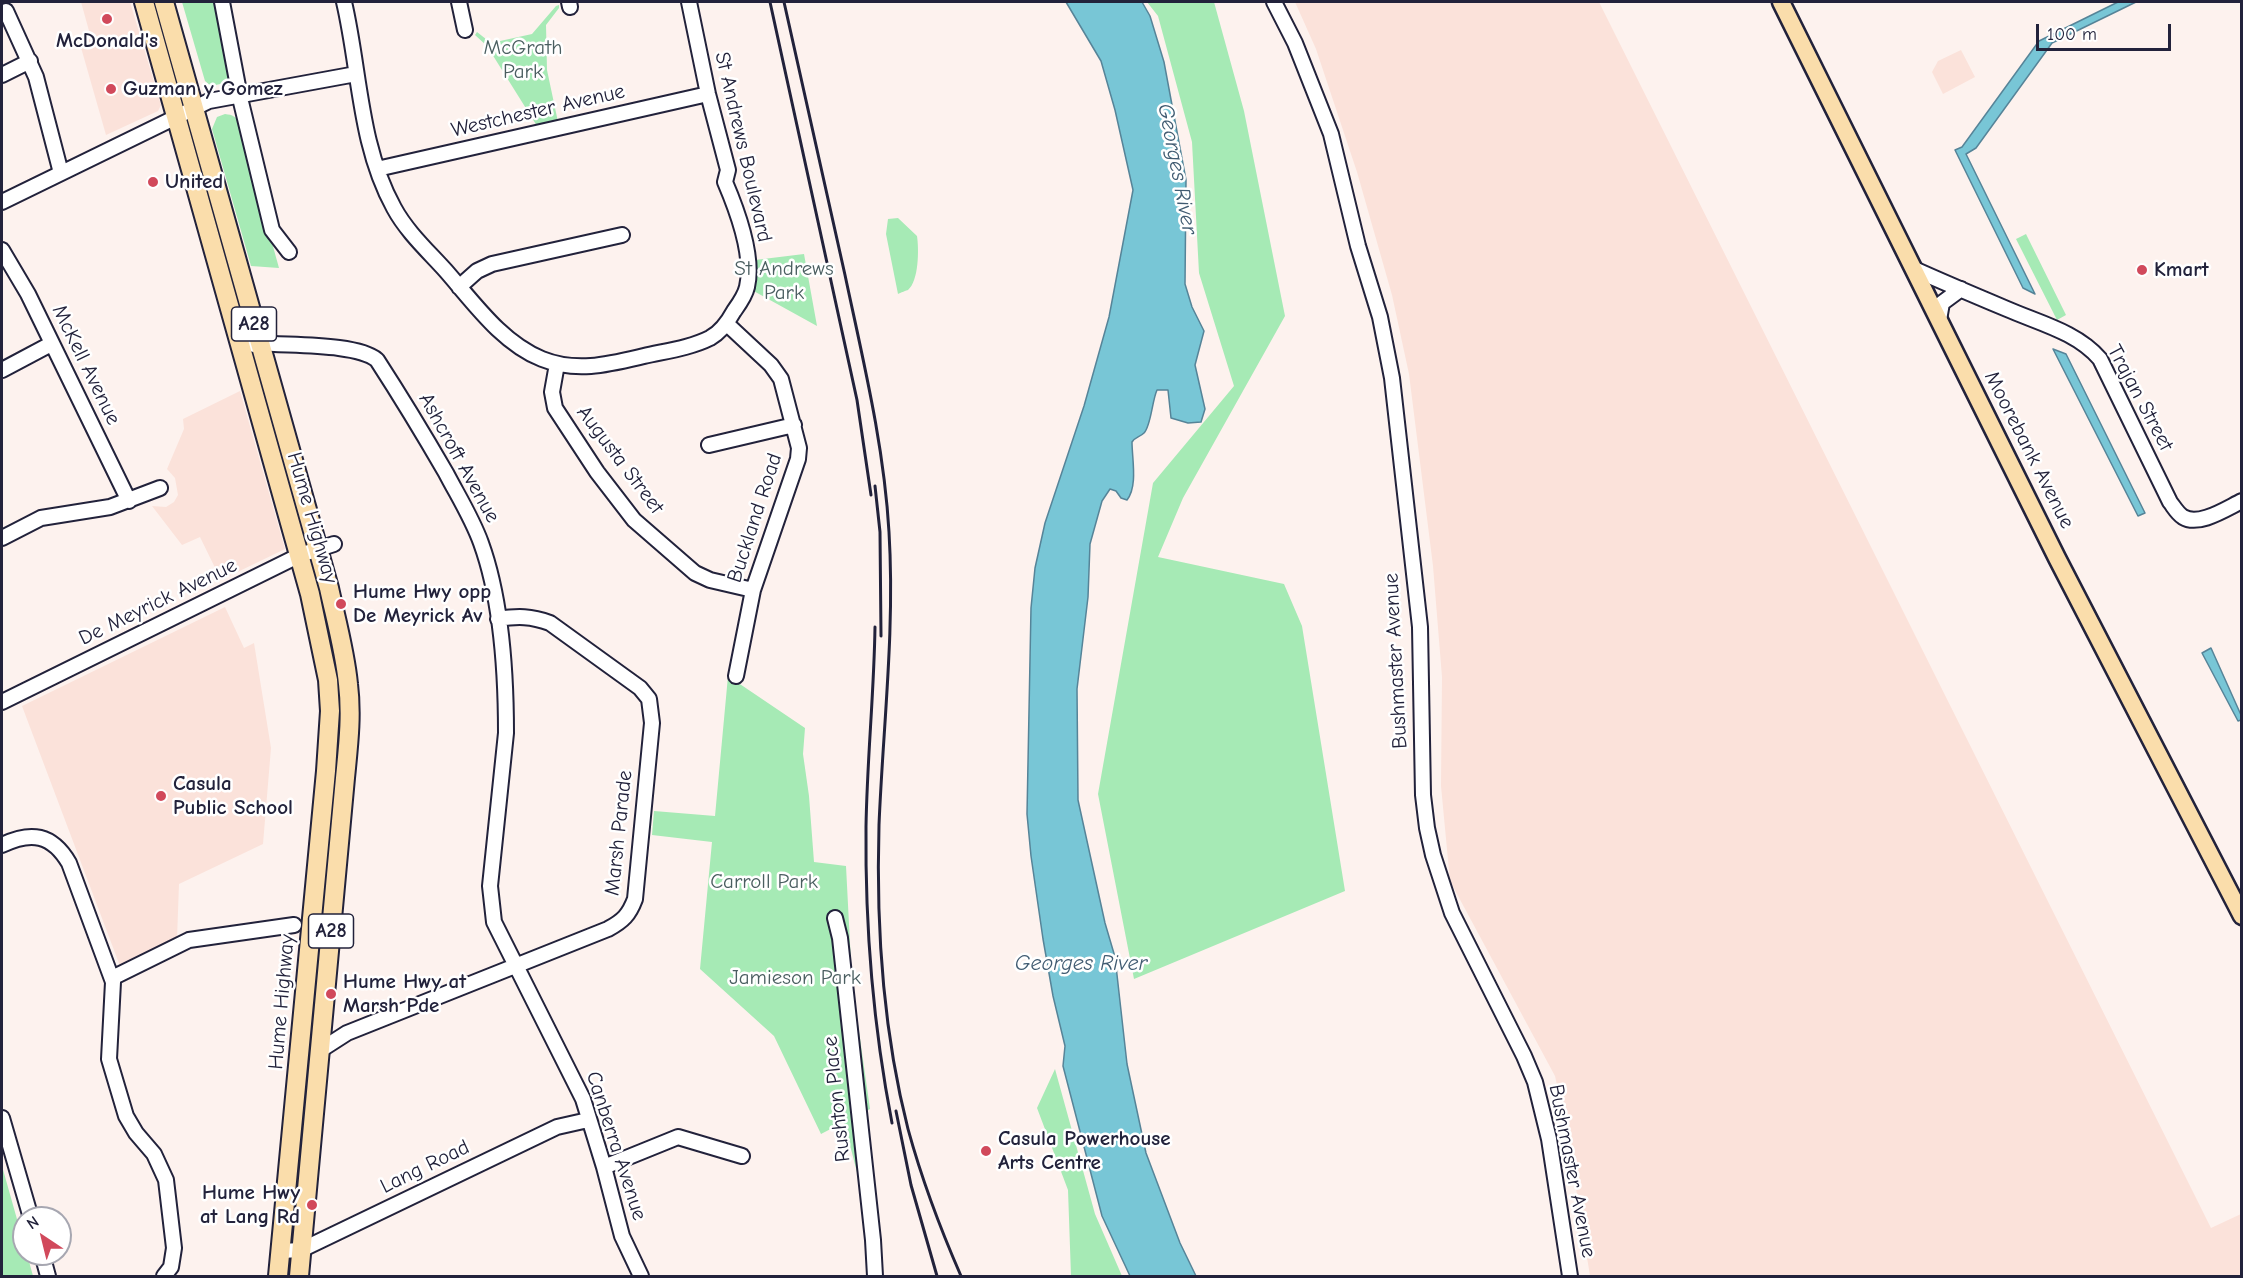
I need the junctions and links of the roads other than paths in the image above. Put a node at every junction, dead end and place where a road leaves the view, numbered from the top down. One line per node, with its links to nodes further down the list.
1 (144, 2): 17 (highway, Hume Highway / A28)
2 (165, 2): 16 (highway, Hume Highway / A28)
3 (222, 2): 15 (street)
4 (344, 2): 12 (street, St Andrews Boulevard)
5 (459, 2): 10 (street)
6 (689, 2): 14 (street, St Andrews Boulevard)
7 (1274, 2): 67 (street, Bushmaster Avenue)
8 (1781, 2): 24 (main road, Moorebank Avenue)
9 (6, 11): 11 (street)
10 (465, 30)
11 (30, 61): 13 (street); 19 (street)
12 (357, 74): 15 (street); 18 (street, St Andrews Boulevard)
13 (2, 75)
14 (708, 94): 18 (street, Westchester Avenue); 28 (street, St Andrews Boulevard)
15 (240, 95): 16 (street); 23 (street)
16 (194, 107): 17 (street); 29 (highway, Hume Highway / A28)
17 (176, 116): 19 (street); 31 (highway, Hume Highway / A28)
18 (377, 169): 25 (street, St Andrews Boulevard)
19 (61, 172): 20 (street)
20 (2, 202)
21 (622, 235): 25 (street)
22 (2, 250): 30 (street, McKell Avenue)
23 (289, 252)
24 (1914, 269): 26 (street, Trajan Street); 27 (main road, Moorebank Avenue)
25 (459, 287): 32 (street, St Andrews Boulevard)
26 (1961, 290): 27 (street); 38 (street, Trajan Street)
27 (1939, 320): 47 (main road, Moorebank Avenue)
28 (727, 324): 32 (street, St Andrews Boulevard); 34 (street, Buckland Road)
29 (260, 343): 31 (street, Ashcroft Avenue); 40 (highway, Hume Highway / A28); 43 (street, Ashcroft Avenue)
30 (51, 344): 33 (street); 37 (street, McKell Avenue)
31 (241, 349): 41 (highway, Hume Highway / A28)
32 (557, 364): 42 (street, Augusta Street)
33 (2, 370)
34 (794, 425): 35 (street); 42 (street, Buckland Road)
35 (709, 445)
36 (160, 488): 37 (street)
37 (129, 501): 39 (street)
38 (2241, 501)
39 (2, 538)
40 (326, 546): 41 (street, De Meyrick Avenue); 52 (highway, Hume Highway / A28)
41 (300, 555): 45 (street, De Meyrick Avenue); 61 (highway, Hume Highway / A28)
42 (753, 591): 44 (street, Buckland Road)
43 (498, 619): 50 (street, Ashcroft Avenue); 50 (street, Marsh Parade)
44 (736, 676)
45 (2, 702)
46 (2, 845): 51 (street)
47 (2241, 916)
48 (835, 918): 66 (street, Rushton Place)
49 (294, 925): 51 (street)
50 (516, 966): 53 (street, Marsh Parade); 56 (street, Canberra Avenue)
51 (112, 978): 62 (street)
52 (323, 1017): 53 (street); 54 (highway, Hume Highway / A28)
53 (347, 1033): 54 (street, Marsh Parade)
54 (320, 1051): 60 (highway, Hume Highway / A28)
55 (2, 1118): 59 (street)
56 (588, 1120): 58 (street, Canberra Avenue); 60 (street, Lang Road)
57 (742, 1155): 58 (street)
58 (604, 1167): 65 (street, Canberra Avenue)
59 (28, 1206)
60 (301, 1250): 61 (street, Lang Road); 64 (highway, Hume Highway / A28)
61 (281, 1251): 63 (highway, Hume Highway / A28)
62 (164, 1276)
63 (278, 1276)
64 (298, 1276)
65 (641, 1276)
66 (875, 1276)
67 (1570, 1276)

